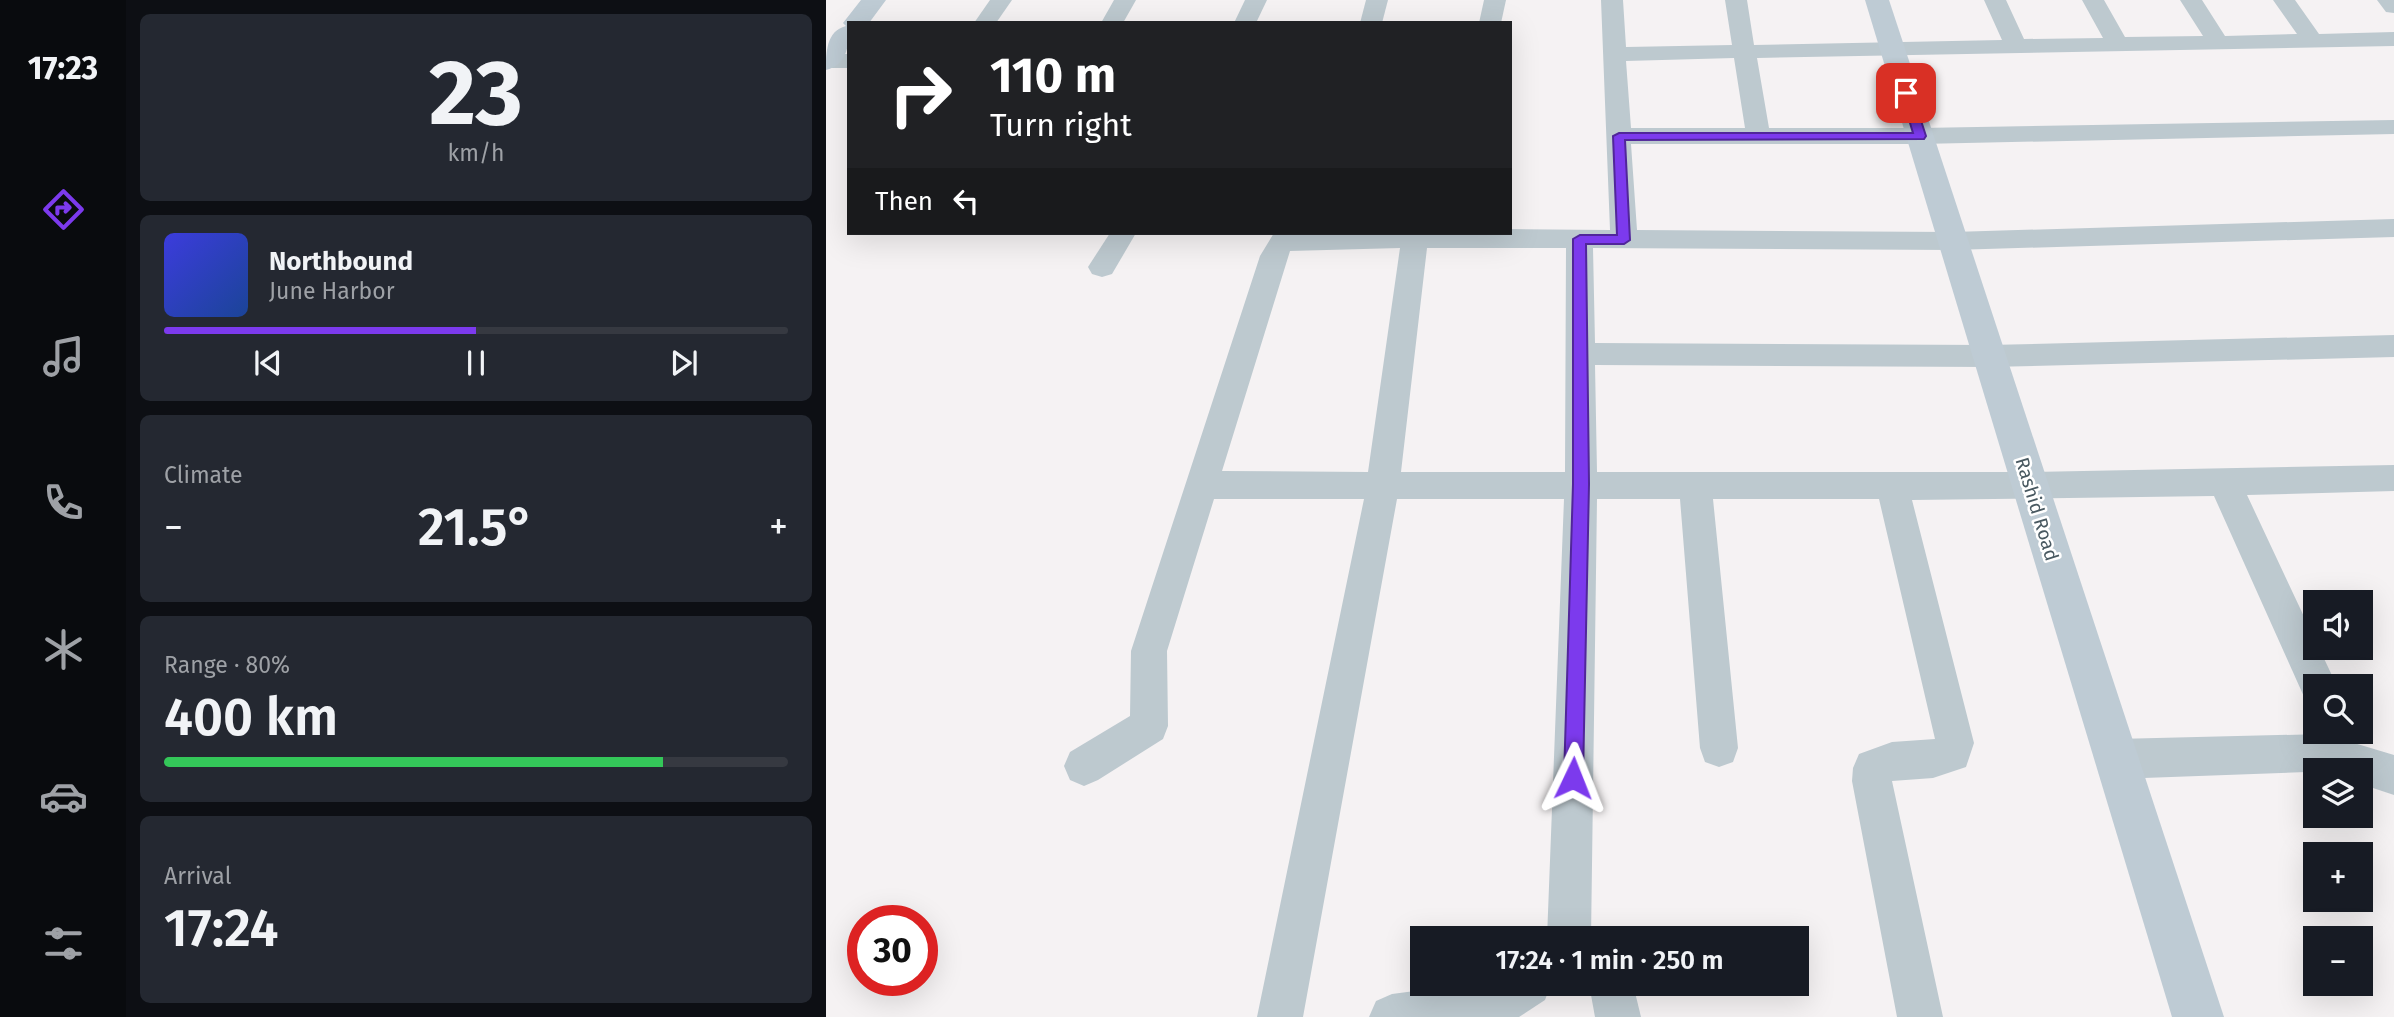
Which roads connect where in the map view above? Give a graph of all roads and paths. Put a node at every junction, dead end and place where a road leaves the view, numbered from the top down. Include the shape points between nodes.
1 (874, 0) edge
2 (1001, 0) edge
3 (1125, 0) edge
4 (1256, 0) edge
5 (1377, 0) edge
6 (1495, 0) edge
7 (1612, 0) edge
8 (1737, 0) edge
9 (1877, 0) edge
10 (1995, 0) edge
11 (2093, 0) edge
12 (2191, 0) edge
13 (2284, 0) edge
14 (2388, 0) edge
15 (2394, 7) edge
16 (858, 21) edge
17 (986, 21) edge
18 (1113, 21) edge
19 (1246, 21) edge
20 (1372, 21) edge
21 (1490, 21) edge
22 (847, 35) edge
23 (2394, 39) edge
24 (2313, 41) junction
25 (2219, 43) junction
26 (2118, 44) junction
27 (2016, 47) junction
28 (1893, 51) junction
29 (1744, 52) junction
30 (1614, 54) junction
31 (826, 61) edge
32 (847, 61) edge
33 (2394, 127) edge
34 (1619, 136) junction
35 (1758, 136) junction
36 (1920, 136) junction
37 (2394, 228) edge
38 (1122, 235) edge
39 (1455, 236) edge
40 (1284, 237) edge
41 (1415, 239) junction
42 (1580, 239) junction
43 (1624, 240) junction
44 (1953, 241) junction
45 (1102, 267) dead end
46 (2394, 346) edge
47 (1581, 354) junction
48 (1989, 356) junction
49 (2394, 478) edge
50 (2224, 481) junction
51 (1383, 484) junction
52 (1581, 484) junction
53 (1695, 484) junction
54 (1892, 484) junction
55 (1201, 485) junction
56 (2030, 486) junction
57 (2312, 674) edge
58 (2346, 747) edge
59 (1719, 748) dead end
60 (2116, 759) junction
61 (1084, 766) dead end
62 (2394, 775) edge
63 (1569, 926) edge
64 (1511, 996) edge
65 (1614, 996) edge
66 (1280, 1017) edge
67 (1392, 1017) edge
68 (1618, 1017) edge
69 (1920, 1017) edge
70 (2198, 1017) edge

1 - 16 main road
2 - 17 street
3 - 18 street
4 - 19 street
5 - 20 street
6 - 21 street
7 - 30 street
8 - 29 street
9 - 28 main road, Rashid Road
10 - 27 street
11 - 26 street
12 - 25 street
13 - 24 street
14 - 15 street
22 - 31 main road
23 - 24 street
24 - 25 street
25 - 26 street
26 - 27 street
27 - 28 street
28 - 29 street
28 - 36 main road, Rashid Road
29 - 30 street
29 - 35 street
30 - 34 street
31 - 32 street
33 - 36 street
34 - 35 street
34 - 43 street
35 - 36 street
36 - 44 main road, Rashid Road
37 - 44 street
38 - 45 street
39 - 41 street
39 - 42 street
40 - 41 street
40 - 55 street
41 - 51 street
42 - 43 street
42 - 47 street
43 - 44 street
44 - 48 main road, Rashid Road
46 - 48 street
47 - 48 street
47 - 52 street
48 - 56 main road, Rashid Road
49 - 50 street
50 - 56 street
50 - 57 street
51 - 52 street
51 - 55 street
51 - 66 street
52 - 53 street
52 - 63 street
53 - 54 street
53 - 59 street
54 - 56 street
54 - 69 street via 1955,743 1952,753 1943,758 1882,762 1873,768 1871,781
55 - 61 street via 1149,651 1149,726
56 - 60 main road, Rashid Road
58 - 60 street via 2325,753
58 - 62 street
60 - 70 main road, Rashid Road
64 - 67 street via 1503,1001
65 - 68 street

